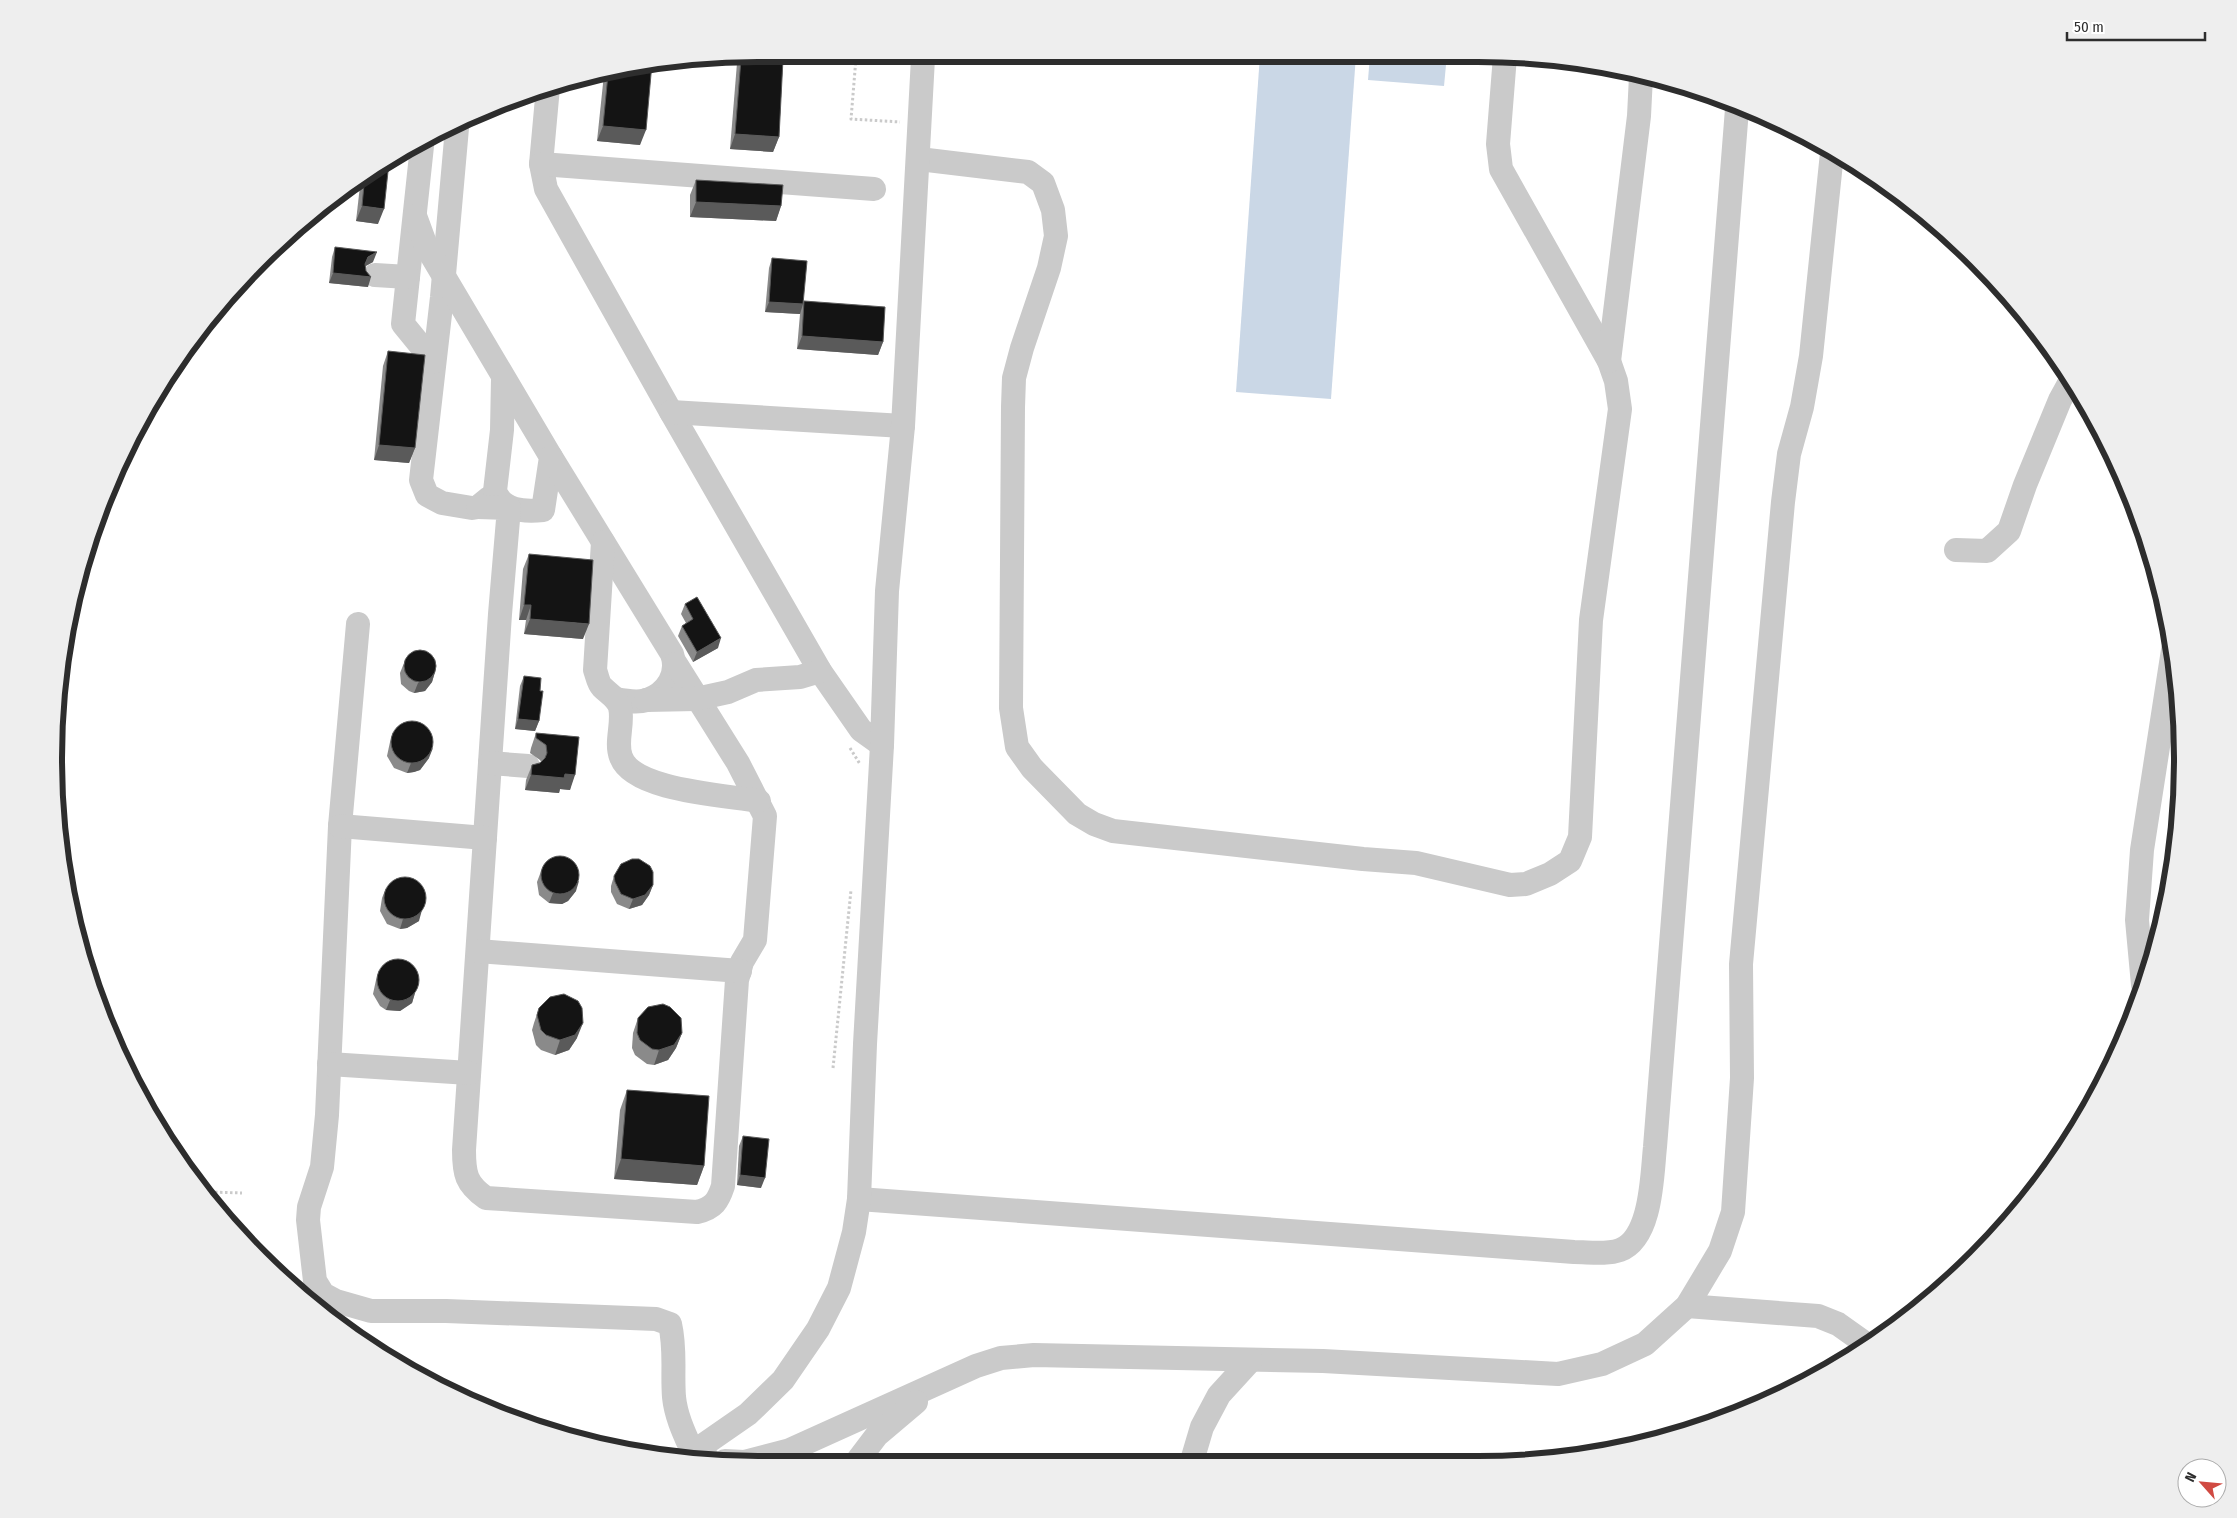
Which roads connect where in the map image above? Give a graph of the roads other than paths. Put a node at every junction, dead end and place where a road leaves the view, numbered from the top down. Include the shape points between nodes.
1 (923, 62) edge
2 (1504, 63) edge
3 (1641, 82) edge
4 (547, 95) edge
5 (1737, 113) edge
6 (457, 131) edge
7 (421, 150) edge
8 (919, 159) junction
9 (1831, 159) edge
10 (541, 164) junction
11 (874, 189) dead end
12 (409, 221) junction
13 (375, 275) dead end
14 (408, 277) junction
15 (444, 277) junction
16 (1609, 361) junction
17 (434, 362) junction
18 (503, 379) junction
19 (2067, 388) edge
20 (671, 412) junction
21 (903, 426) junction
22 (502, 430) junction
23 (535, 430) junction
24 (551, 457) junction
25 (502, 499) junction
26 (603, 542) junction
27 (1956, 550) dead end
28 (358, 624) dead end
29 (676, 664) junction
30 (2169, 669) edge
31 (820, 671) junction
32 (698, 698) junction
33 (616, 699) junction
34 (646, 700) junction
35 (882, 745) junction
36 (736, 758) junction
37 (490, 762) junction
38 (528, 766) dead end
39 (718, 794) junction
40 (759, 801) junction
41 (340, 826) junction
42 (485, 838) junction
43 (478, 951) junction
44 (740, 970) junction
45 (2142, 971) edge
46 (329, 1064) junction
47 (469, 1073) junction
48 (859, 1199) junction
49 (1687, 1306) junction
50 (1861, 1340) edge
51 (1251, 1360) junction
52 (940, 1382) junction
53 (694, 1452) edge
54 (700, 1453) edge
55 (767, 1456) edge
56 (861, 1456) edge
57 (1193, 1456) edge

1 - 8 lane
2 - 16 lane via 1498,144 1501,169
3 - 16 lane
4 - 10 lane
5 - 48 lane via 1655,1147 1650,1199 1642,1225 1632,1241 1622,1249 1602,1253 1574,1252
6 - 15 lane
7 - 12 lane
8 - 16 lane via 1028,172 1043,183 1053,210 1056,236 1049,268 1014,378 1011,708 1017,747 1032,768 1077,814 1113,830 1363,859 1416,862 1510,886 1526,884 1570,861 1580,837 1591,620 1620,409
8 - 21 lane
9 - 49 lane via 1811,356 1789,454 1783,502 1741,964 1742,1078 1733,1212 1720,1251
10 - 11 lane
10 - 20 lane via 546,190
12 - 14 lane
12 - 15 lane
13 - 14 lane
14 - 17 lane via 403,324
15 - 17 lane
15 - 18 lane
17 - 25 lane via 421,480 423,489 433,500 472,508
18 - 22 lane
18 - 23 lane
19 - 27 lane via 2009,532 1987,551
20 - 21 lane
20 - 31 lane
21 - 35 lane via 887,591
22 - 23 lane via 514,425
22 - 25 lane
23 - 24 lane
24 - 25 lane via 542,510 530,512
24 - 26 lane
25 - 37 lane
26 - 29 lane
26 - 33 lane via 595,670 601,686
28 - 41 lane
29 - 32 lane
29 - 34 lane via 669,684
30 - 45 lane via 2142,850 2137,920
31 - 32 lane via 800,677 756,680 728,692
31 - 35 lane via 861,730
32 - 34 lane
32 - 36 lane
33 - 34 lane via 628,702
33 - 39 lane via 620,708 620,755 631,772 669,787
35 - 48 lane
36 - 39 lane via 732,774
36 - 40 lane
37 - 38 lane
37 - 42 lane
39 - 40 lane
40 - 44 lane via 766,816 755,940
41 - 42 lane
41 - 46 lane
42 - 43 lane
43 - 44 lane
43 - 47 lane
44 - 47 lane via 723,1186 717,1202 709,1209 697,1212 486,1198 469,1183 464,1172
46 - 47 lane
46 - 53 lane via 322,1167 308,1220 315,1281 323,1294 371,1311 656,1319 670,1324 675,1345 674,1398 678,1419
48 - 54 lane via 839,1288 818,1329 783,1380
49 - 50 lane via 1818,1316 1838,1324
49 - 51 lane via 1645,1344 1602,1364 1558,1374
51 - 52 lane via 1034,1355 1001,1358
51 - 57 lane via 1220,1394 1202,1427
52 - 55 lane via 790,1450
52 - 56 lane via 877,1435

